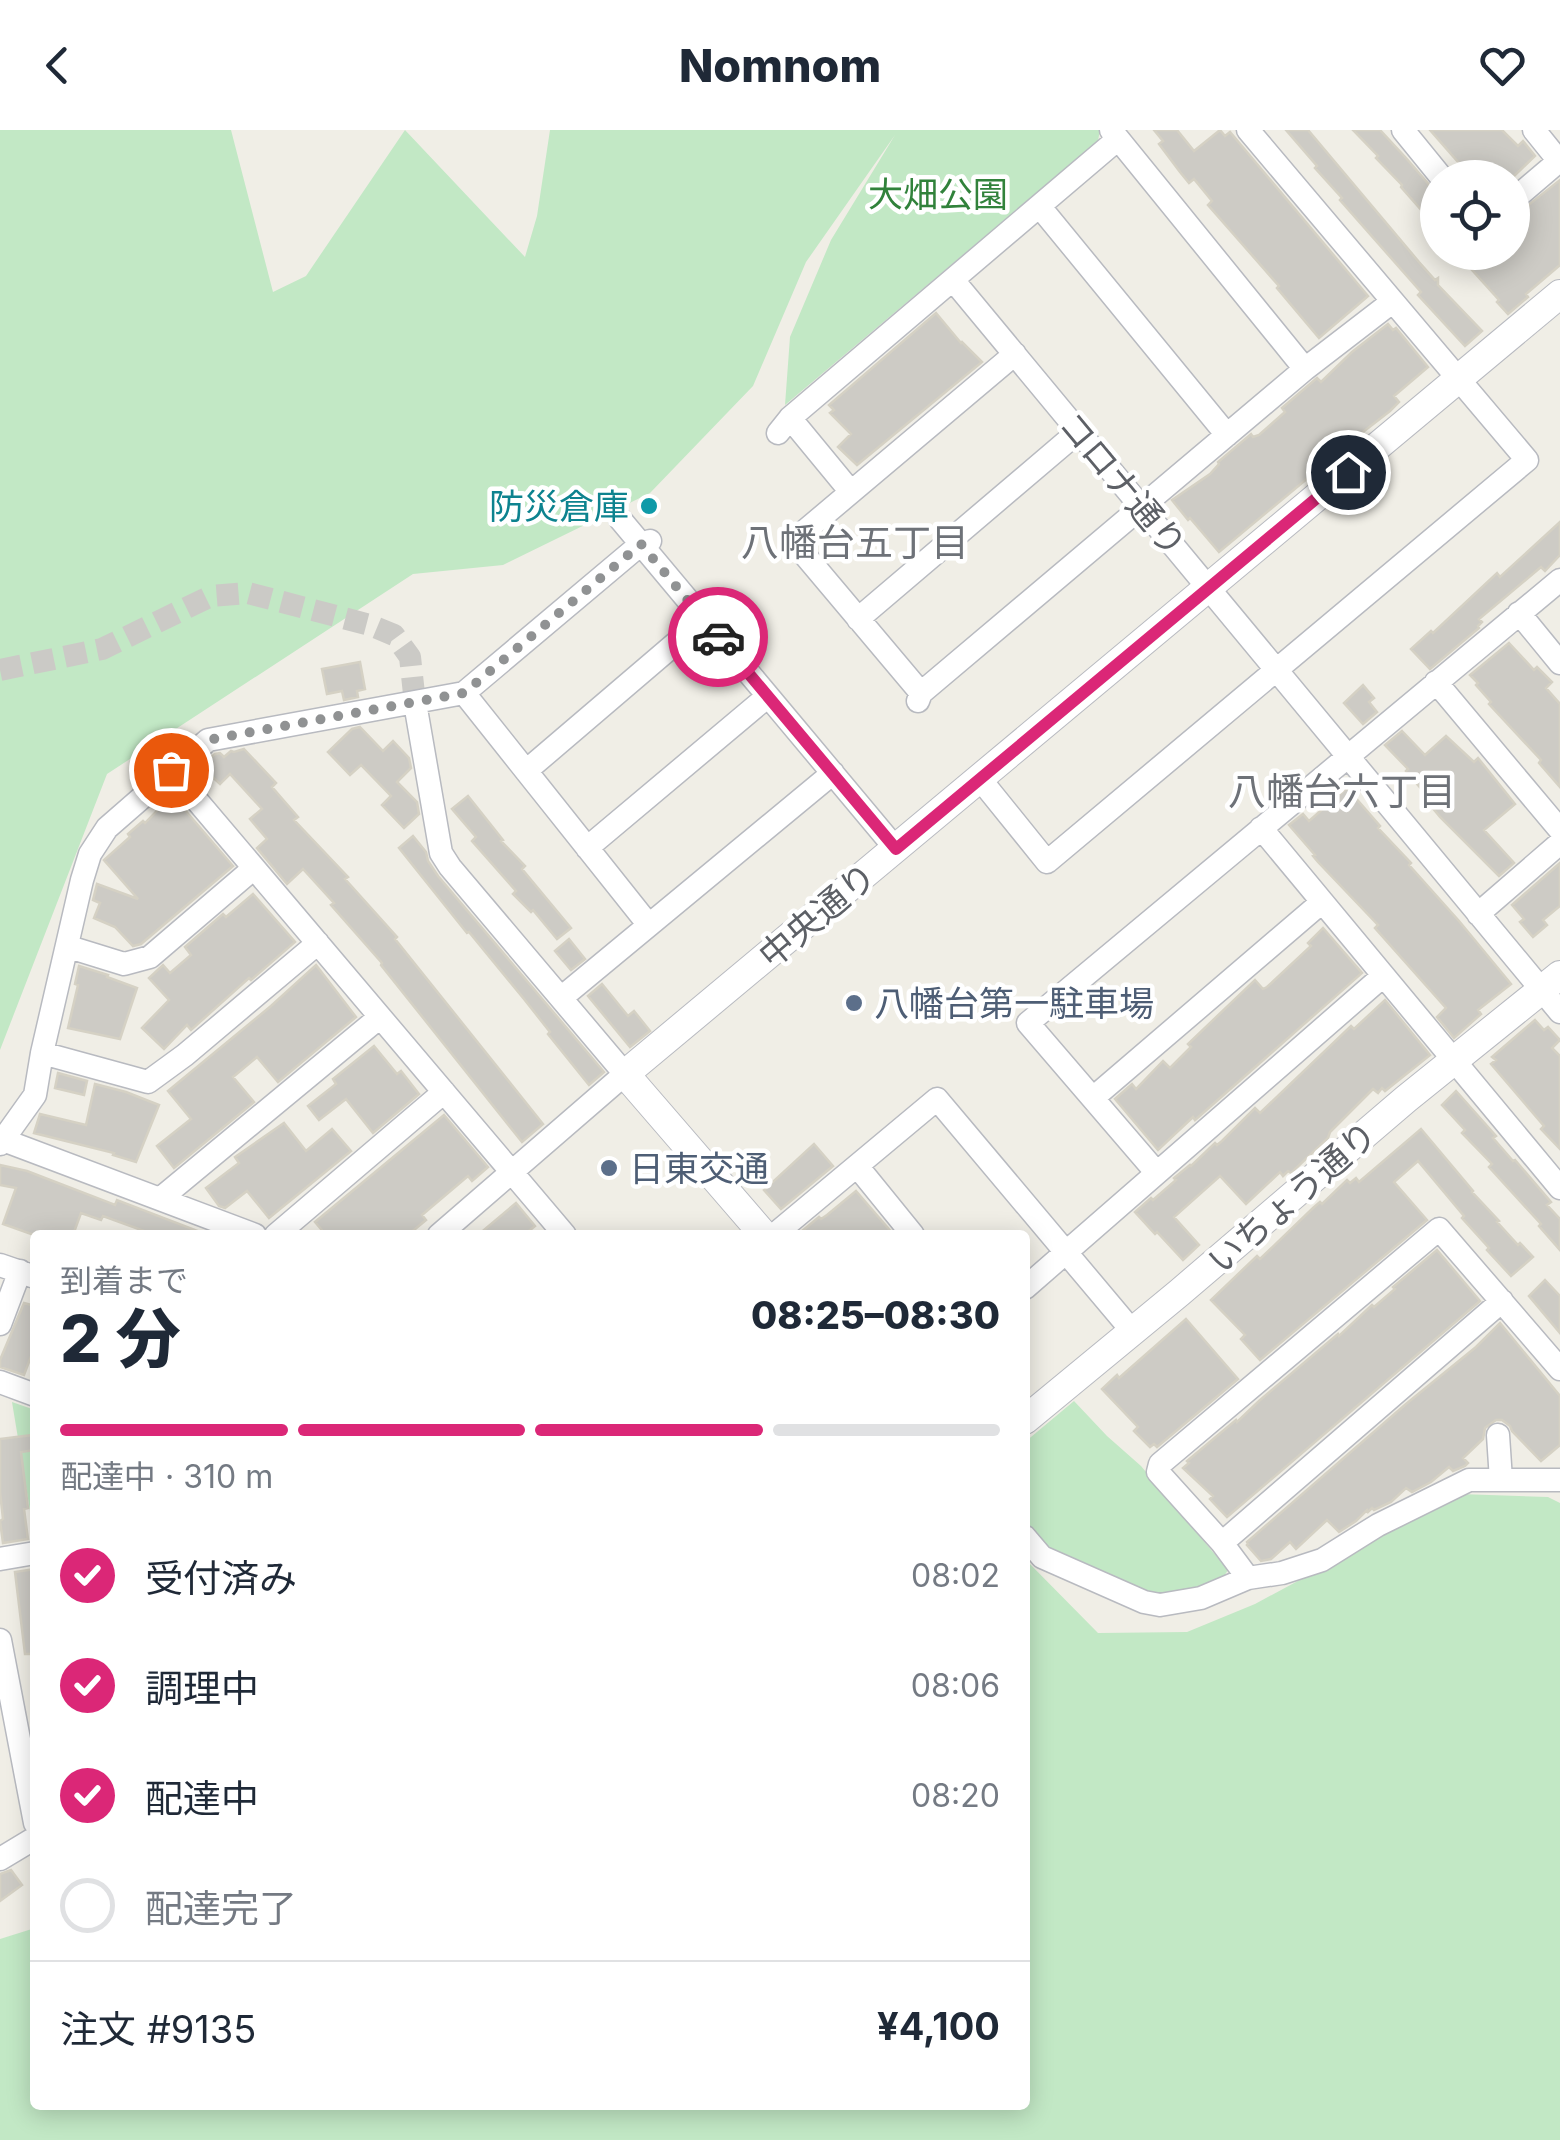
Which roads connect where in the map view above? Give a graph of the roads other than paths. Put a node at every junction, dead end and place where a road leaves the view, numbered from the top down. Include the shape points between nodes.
1 (1248, 130) edge
2 (1403, 130) edge
3 (1534, 130) edge
4 (1115, 134) edge
5 (1427, 160) edge
6 (1560, 161) edge
7 (1530, 187) edge
8 (1040, 206) junction
9 (954, 280) junction
10 (1392, 302) junction
11 (1556, 304) edge
12 (1015, 354) junction
13 (1305, 369) junction
14 (1459, 380) junction
15 (1079, 432) junction
16 (1226, 435) junction
17 (851, 492) junction
18 (1142, 507) junction
19 (620, 519) dead end
20 (646, 542) junction
21 (1560, 580) edge
22 (1208, 588) junction
23 (1519, 614) junction
24 (704, 619) junction
25 (858, 619) junction
26 (1560, 664) edge
27 (1276, 670) junction
28 (1436, 682) junction
29 (464, 693) junction
30 (768, 696) junction
31 (416, 704) junction
32 (1347, 755) junction
33 (171, 770) junction
34 (526, 771) junction
35 (832, 772) junction
36 (980, 779) junction
37 (1261, 828) junction
38 (1560, 830) edge
39 (1560, 843) edge
40 (587, 848) junction
41 (896, 849) junction
42 (254, 868) junction
43 (1322, 902) junction
44 (1478, 914) junction
45 (648, 924) junction
46 (318, 944) junction
47 (69, 947) junction
48 (1383, 976) junction
49 (1554, 992) edge
50 (560, 998) junction
51 (380, 1017) junction
52 (42, 1053) junction
53 (1454, 1062) junction
54 (625, 1074) junction
55 (444, 1092) junction
56 (1093, 1098) junction
57 (2, 1142) edge
58 (856, 1166) junction
59 (511, 1171) junction
60 (1156, 1172) junction
61 (1560, 1188) edge
62 (160, 1199) junction
63 (243, 1230) edge
64 (282, 1230) edge
65 (444, 1230) edge
66 (561, 1230) edge
67 (760, 1230) edge
68 (780, 1230) edge
69 (910, 1230) edge
70 (1064, 1253) junction
71 (18, 1271) edge
72 (1030, 1284) edge
73 (1502, 1301) junction
74 (0, 1324) edge
75 (1132, 1332) junction
76 (1560, 1369) edge
77 (0, 1382) edge
78 (30, 1392) edge
79 (1030, 1416) edge
80 (1498, 1435) dead end
81 (1501, 1480) junction
82 (1560, 1480) edge
83 (1030, 1543) edge
84 (1222, 1543) junction
85 (30, 1554) edge
86 (0, 1559) edge
87 (1248, 1578) junction
88 (0, 1640) edge
89 (30, 1797) edge
90 (30, 1841) edge
91 (0, 1859) edge

1 - 10 street
2 - 5 street
3 - 6 street
4 - 8 street
4 - 13 street
6 - 7 street
8 - 9 street
8 - 16 street
9 - 12 street, コロナ通り
9 - 17 street via 784,426
10 - 13 street
10 - 14 street
11 - 14 street, 中央通り
12 - 15 street, コロナ通り
12 - 17 street
13 - 16 street
14 - 22 street, 中央通り
14 - 27 street via 1526,460
15 - 18 street, コロナ通り
15 - 25 street
16 - 18 street
17 - 25 street via 793,542
18 - 22 street, コロナ通り
18 - 25 street via 920,697
19 - 20 street
20 - 24 street
20 - 29 street
21 - 23 street
22 - 27 street, コロナ通り
22 - 36 street, 中央通り
23 - 26 street
23 - 28 street
24 - 30 street
24 - 34 street
27 - 32 street, コロナ通り
27 - 36 street via 1048,862
28 - 32 street
28 - 38 street
29 - 31 street
29 - 34 street
30 - 35 street
30 - 40 street
31 - 33 street via 208,740
31 - 50 street via 441,853
32 - 37 street
32 - 44 street, コロナ通り
33 - 42 street
33 - 47 street via 106,828 90,854
34 - 40 street
35 - 41 street
35 - 45 street
36 - 41 street, 中央通り
37 - 43 street
37 - 56 street via 1028,1023
39 - 44 street
40 - 45 street
41 - 54 street, 中央通り
42 - 46 street
42 - 47 street via 150,957 124,964
43 - 48 street
43 - 56 street
44 - 49 street, コロナ通り
45 - 50 street
46 - 51 street
46 - 52 street via 148,1082
47 - 52 street
48 - 53 street
48 - 60 street
49 - 53 street, いちょう通り
50 - 54 street
51 - 55 street
51 - 62 street
52 - 57 street via 35,1096
53 - 61 street
53 - 75 street, いちょう通り
54 - 59 street
54 - 67 street
55 - 59 street
55 - 64 street
56 - 60 street
57 - 62 street
58 - 68 street
58 - 69 street
58 - 70 street via 936,1100
59 - 65 street
59 - 66 street
60 - 70 street
62 - 63 street
70 - 72 street
70 - 75 street
71 - 74 street
73 - 76 street
73 - 84 street
73 - 84 street via 1439,1228 1160,1464 1158,1472
75 - 79 street, いちょう通り
77 - 78 street
80 - 81 street
81 - 82 street
81 - 87 street via 1469,1480 1322,1560
83 - 87 street via 1042,1557 1160,1606
84 - 87 street
85 - 86 street
88 - 89 street
90 - 91 street

